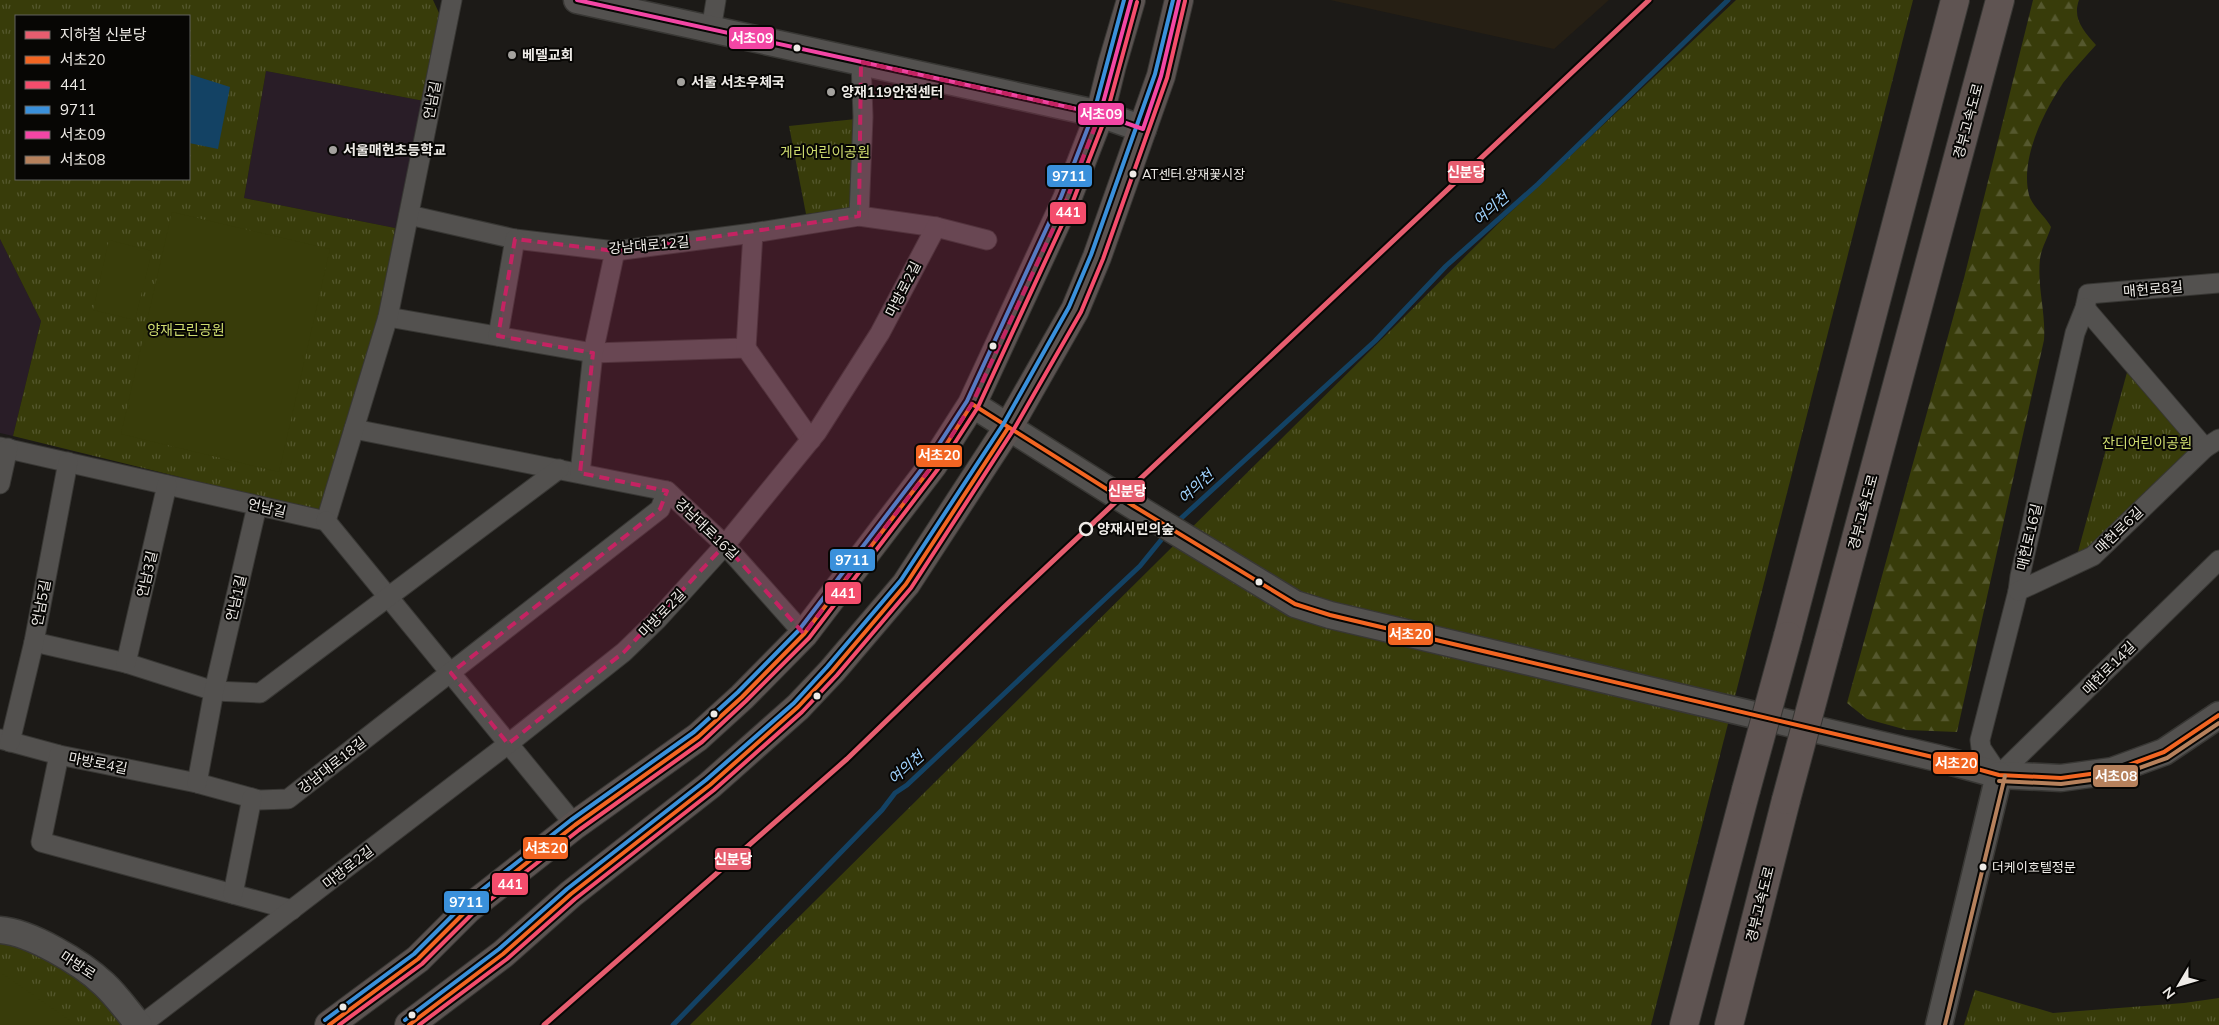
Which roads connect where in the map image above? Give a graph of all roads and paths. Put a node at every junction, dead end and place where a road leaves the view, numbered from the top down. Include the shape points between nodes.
1 (452, 0) edge
2 (577, 0) edge
3 (716, 0) edge
4 (1132, 0) edge
5 (1179, 0) edge
6 (1955, 0) edge
7 (2000, 0) edge
8 (711, 30) junction
9 (861, 62) junction
10 (1100, 114) junction
11 (1143, 129) junction
12 (409, 215) junction
13 (860, 216) junction
14 (936, 227) junction
15 (753, 233) junction
16 (515, 238) junction
17 (987, 240) dead end
18 (614, 251) junction
19 (2219, 283) edge
20 (2086, 301) junction
21 (388, 317) junction
22 (498, 336) junction
23 (746, 348) junction
24 (593, 353) junction
25 (972, 404) junction
26 (1009, 426) junction
27 (354, 429) junction
28 (811, 440) junction
29 (2212, 443) edge
30 (4, 447) edge
31 (68, 462) junction
32 (559, 469) junction
33 (580, 473) junction
34 (0, 484) edge
35 (167, 485) junction
36 (667, 491) junction
37 (257, 506) junction
38 (326, 521) junction
39 (725, 545) junction
40 (2219, 560) edge
41 (2018, 591) junction
42 (388, 597) junction
43 (804, 634) junction
44 (34, 642) junction
45 (126, 663) junction
46 (451, 674) junction
47 (214, 691) junction
48 (2219, 715) edge
49 (5, 741) edge
50 (508, 744) junction
51 (59, 755) junction
52 (1999, 775) junction
53 (197, 783) junction
54 (252, 798) junction
55 (575, 825) junction
56 (233, 894) junction
57 (292, 910) junction
58 (0, 930) edge
59 (140, 1025) edge
60 (329, 1025) edge
61 (409, 1025) edge
62 (1684, 1025) edge
63 (1729, 1025) edge
64 (1938, 1025) edge

1 - 12 street, 언남길
2 - 8 main road
3 - 8 street
4 - 10 main road
5 - 11 main road via 1162,76
6 - 62 highway, bridge
7 - 63 highway, 경부고속도로, bridge
8 - 9 main road
9 - 10 main road
9 - 13 street
10 - 11 main road
10 - 25 main road via 1067,199
11 - 26 main road via 1075,310
12 - 16 street, 강남대로12길
12 - 21 street, 언남길
13 - 14 street, 강남대로12길
13 - 15 street, 강남대로12길
14 - 17 street, 강남대로12길
14 - 28 street, 마방로2길 via 880,333
15 - 18 street, 강남대로12길
15 - 23 street
16 - 18 street, 강남대로12길
16 - 22 street
18 - 24 street
19 - 20 street, 매헌로8길
20 - 29 street, 매헌로6길
20 - 41 street, 매헌로16길 via 2075,333
21 - 22 street
21 - 27 street, 언남길
22 - 24 street
23 - 24 street
23 - 28 street
24 - 33 street
25 - 26 main road
25 - 43 main road via 933,465
26 - 52 main road via 1132,506 1295,604
26 - 61 main road via 906,584 798,707 710,785 571,894 503,954
27 - 32 street, 강남대로16길
27 - 38 street, 언남길
28 - 39 street, 마방로2길
29 - 41 street, 매헌로6길 via 2094,556
30 - 31 street, 언남길
30 - 34 street
31 - 35 street, 언남길
31 - 44 street, 언남5길
32 - 33 street, 강남대로16길
32 - 42 street
33 - 36 street, 강남대로16길
35 - 37 street, 언남길
35 - 45 street, 언남3길
36 - 39 street, 강남대로16길
36 - 46 street, 강남대로18길 via 660,509
37 - 38 street, 언남길
37 - 47 street, 언남1길
38 - 42 street
39 - 43 street, 강남대로16길
39 - 50 street, 마방로2길 via 624,652
40 - 52 street, 매헌로14길
41 - 52 street, 매헌로16길 via 1980,740 1981,748
42 - 46 street
42 - 47 street via 260,692
43 - 55 main road via 698,737
44 - 45 street
44 - 49 street, 언남5길
45 - 47 street
46 - 50 street
46 - 54 street, 강남대로18길 via 288,799
47 - 53 street, 언남1길
48 - 52 main road via 2164,752 2112,771 2061,778
49 - 51 street, 마방로4길
50 - 55 street
50 - 57 street, 마방로2길
51 - 53 street, 마방로4길
51 - 56 street via 41,842
52 - 64 main road
53 - 54 street, 강남대로18길
54 - 56 street
55 - 60 main road via 468,909 418,959
56 - 57 street
57 - 59 street, 마방로2길
58 - 59 main road, 마방로 via 10,930 35,940 79,963 106,985

